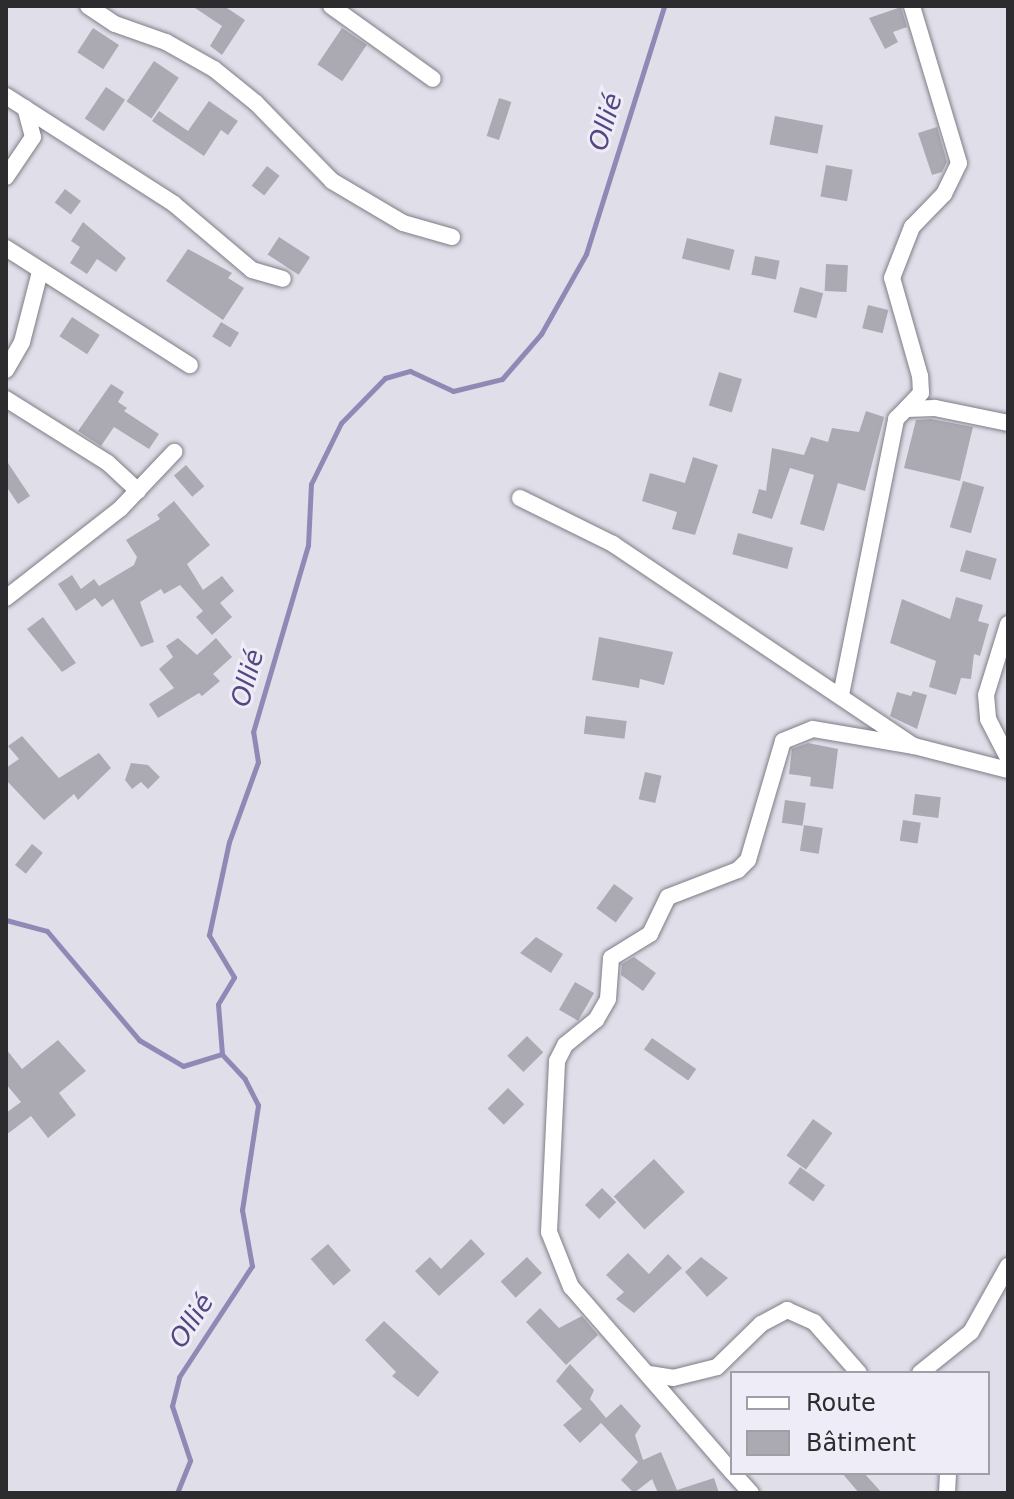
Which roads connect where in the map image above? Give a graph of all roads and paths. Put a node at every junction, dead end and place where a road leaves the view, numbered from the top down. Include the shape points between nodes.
1 (88, 6) edge
2 (331, 6) edge
3 (912, 6) edge
4 (433, 79) dead end
5 (6, 96) edge
6 (25, 108) junction
7 (6, 177) edge
8 (452, 237) dead end
9 (6, 248) edge
10 (40, 272) junction
11 (283, 279) dead end
12 (190, 365) dead end
13 (6, 370) edge
14 (6, 399) edge
15 (906, 409) junction
16 (1008, 423) edge
17 (174, 452) dead end
18 (138, 491) junction
19 (520, 498) dead end
20 (6, 598) edge
21 (1008, 624) edge
22 (841, 695) junction
23 (914, 746) junction
24 (1008, 758) edge
25 (1008, 770) edge
26 (1008, 1266) edge
27 (939, 1357) junction
28 (857, 1371) edge
29 (922, 1371) edge
30 (929, 1371) edge
31 (649, 1374) junction
32 (730, 1471) edge
33 (734, 1475) edge
34 (751, 1493) edge

1 - 8 street via 115,24 166,42 214,69 256,103 332,181 403,223
2 - 4 street
3 - 15 street via 959,163 944,194 912,227 892,278 920,376 921,393
5 - 6 street
6 - 7 street via 33,137
6 - 11 street via 174,204 252,270
9 - 10 street
10 - 12 street
10 - 13 street via 22,342
14 - 18 street via 108,463
15 - 16 street via 935,408
15 - 22 street via 896,419 878,495 863,601
17 - 18 street
18 - 20 street
19 - 22 street via 613,544
21 - 24 street via 986,695 988,719
22 - 23 street
23 - 25 street
23 - 31 street via 813,729 783,741 748,860 738,870 668,897 650,934 611,958 608,999 596,1020 565,1045 557,1061 549,1232 571,1287
26 - 27 street via 971,1332
27 - 29 street
27 - 30 street
28 - 31 street via 814,1322 787,1310 761,1324 717,1367 673,1378
31 - 32 street
33 - 34 street

